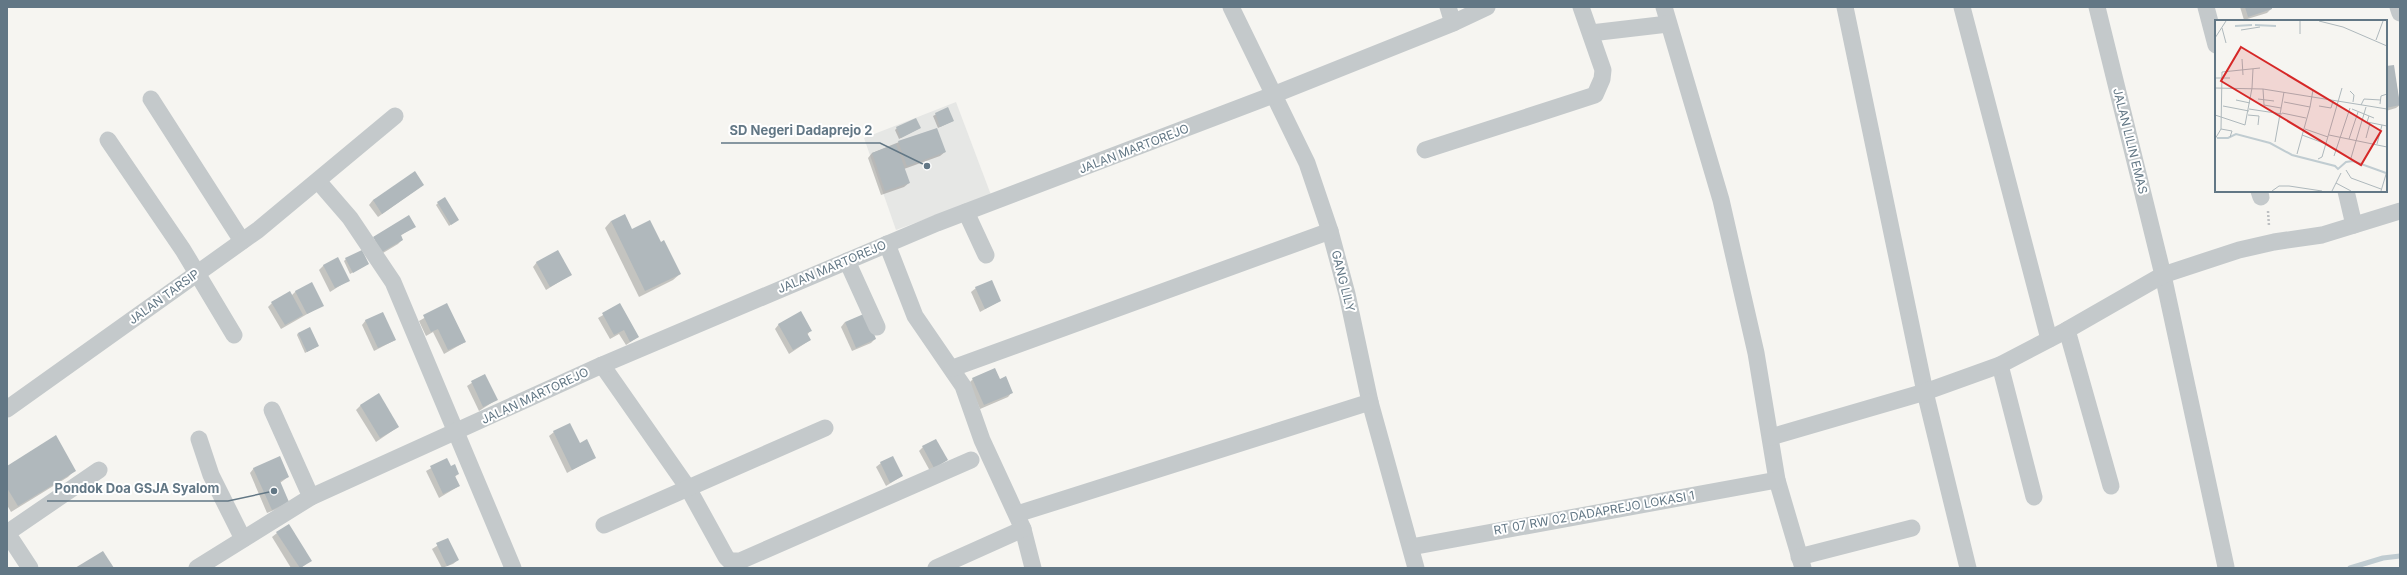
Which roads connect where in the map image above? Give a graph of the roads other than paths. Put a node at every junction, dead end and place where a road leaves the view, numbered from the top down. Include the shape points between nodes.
1 (1231, 7) edge
2 (1487, 7) edge
3 (1581, 7) edge
4 (1664, 7) edge
5 (1845, 7) edge
6 (1962, 7) edge
7 (2097, 7) edge
8 (2206, 7) edge
9 (2398, 7) edge
10 (2400, 13) edge
11 (1450, 15) edge
12 (1668, 24) junction
13 (1591, 33) junction
14 (2215, 41) edge
15 (1274, 95) junction
16 (151, 99) dead end
17 (395, 116) dead end
18 (108, 140) dead end
19 (1426, 150) dead end
20 (318, 181) junction
21 (2346, 192) edge
22 (2400, 211) edge
23 (966, 212) junction
24 (2354, 225) junction
25 (1330, 231) junction
26 (242, 241) junction
27 (887, 244) junction
28 (986, 255) dead end
29 (847, 261) junction
30 (196, 273) junction
31 (2163, 275) junction
32 (877, 328) dead end
33 (2067, 330) junction
34 (234, 335) dead end
35 (2049, 339) junction
36 (602, 364) junction
37 (2000, 365) junction
38 (953, 368) junction
39 (1925, 392) junction
40 (1370, 402) junction
41 (7, 409) edge
42 (272, 410) dead end
43 (825, 428) dead end
44 (458, 432) junction
45 (1771, 437) junction
46 (199, 439) dead end
47 (971, 460) dead end
48 (99, 470) dead end
49 (1777, 480) junction
50 (2111, 486) dead end
51 (688, 488) junction
52 (311, 497) junction
53 (2034, 497) dead end
54 (1020, 521) junction
55 (604, 525) dead end
56 (1912, 528) dead end
57 (7, 533) edge
58 (243, 538) junction
59 (1411, 547) junction
60 (1801, 563) edge
61 (2226, 567) edge
62 (30, 568) edge
63 (197, 568) edge
64 (513, 568) edge
65 (936, 568) edge
66 (1033, 568) edge
67 (1416, 568) edge
68 (1968, 568) edge

1 - 15 street, GANG LILY
2 - 11 street, JALAN MARTOREJO
3 - 13 street
4 - 12 street
5 - 39 street
6 - 35 street
7 - 31 street, JALAN LILIN EMAS
8 - 14 street
9 - 10 street
11 - 15 street, JALAN MARTOREJO
12 - 13 street
12 - 45 street via 1721,200 1756,354
13 - 19 street via 1602,70 1602,79 1595,95
15 - 23 street, JALAN MARTOREJO
15 - 25 street, GANG LILY via 1307,163
16 - 26 street
17 - 20 street, JALAN TARSIP
18 - 30 street via 164,220
20 - 26 street, JALAN TARSIP
20 - 44 street via 350,218 393,282
21 - 24 street
22 - 24 street
23 - 27 street, JALAN MARTOREJO
23 - 28 street
24 - 31 street via 2322,235 2239,250
25 - 38 street
25 - 40 street, GANG LILY via 1347,294
26 - 30 street, JALAN TARSIP
27 - 29 street, JALAN MARTOREJO
27 - 38 street via 915,316
29 - 32 street
29 - 36 street, JALAN MARTOREJO
30 - 34 street
30 - 41 street, JALAN TARSIP
31 - 33 street
31 - 61 street, JALAN LILIN EMAS
33 - 35 street
33 - 50 street
35 - 37 street
36 - 44 street, JALAN MARTOREJO
36 - 51 street
37 - 39 street
37 - 53 street
38 - 54 street via 963,386 989,457
39 - 45 street
39 - 68 street
40 - 54 street
40 - 59 street, GANG LILY
42 - 52 street
43 - 51 street
44 - 52 street, JALAN MARTOREJO
44 - 64 street
45 - 49 street
46 - 58 street via 211,475
47 - 51 street via 737,562 726,557
48 - 57 street
49 - 59 street, RT 07 RW 02 DADAPREJO LOKASI 1
49 - 60 street
51 - 55 street
52 - 58 street, JALAN MARTOREJO
54 - 65 street
54 - 66 street
56 - 60 street
57 - 62 street
58 - 63 street, JALAN MARTOREJO
59 - 67 street, GANG LILY

